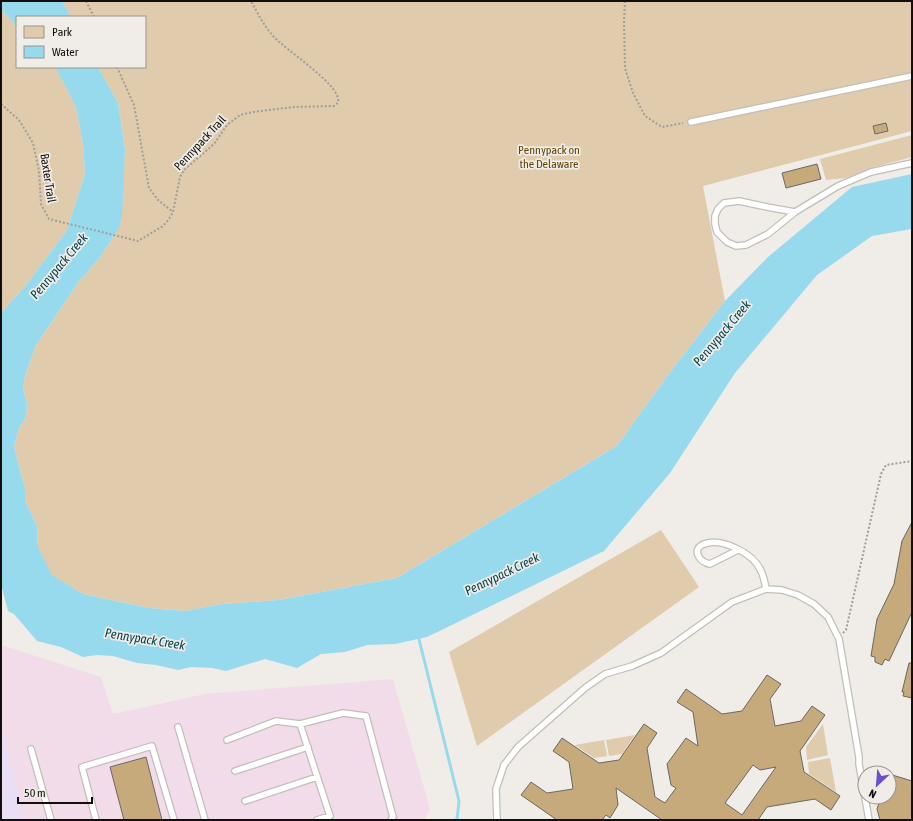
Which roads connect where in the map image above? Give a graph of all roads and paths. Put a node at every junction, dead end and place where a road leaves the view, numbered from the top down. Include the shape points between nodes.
1 (86, 1) edge
2 (251, 1) edge
3 (625, 1) edge
4 (94, 16) edge
5 (117, 68) edge
6 (912, 76) edge
7 (1, 104) edge
8 (691, 122) joint
9 (912, 163) edge
10 (173, 212) junction
11 (796, 212) junction
12 (49, 219) joint
13 (912, 461) edge
14 (738, 550) junction
15 (766, 589) junction
16 (839, 639) junction
17 (300, 724) junction
18 (178, 727) dead end
19 (227, 740) dead end
20 (308, 748) junction
21 (30, 749) dead end
22 (235, 771) dead end
23 (317, 777) junction
24 (246, 801) dead end
25 (330, 818) edge
26 (51, 820) edge
27 (96, 820) edge
28 (174, 820) edge
29 (205, 820) edge
30 (317, 820) edge
31 (391, 820) edge
32 (497, 820) edge
33 (869, 820) edge

1 - 4 path
2 - 10 path, Pennypack Trail via 266,28 282,45 318,74 337,94 339,100 334,106 240,115 227,124 214,144 184,170 180,177
3 - 8 path via 625,68 633,93 645,116 662,127
5 - 10 path via 134,105 149,188 158,200
6 - 8 lane
7 - 12 path, Baxter Trail via 18,120 33,143 39,171 41,204
9 - 11 lane via 871,172 838,186
10 - 12 path, Pennypack Trail via 163,226 138,241
11 - 11 lane via 768,234 746,245 736,246 727,242 717,232 715,224 715,216 724,203 739,201
13 - 16 path via 886,465 881,474 846,630
14 - 14 lane via 719,542 706,543 697,549 697,553 702,561 710,564
14 - 15 lane via 755,561 761,570
15 - 16 lane via 793,593 814,604 828,617
15 - 32 lane via 732,602 661,653 606,674 585,688 518,747 504,765 496,789
16 - 33 lane
17 - 19 lane via 276,721
17 - 20 lane
17 - 31 lane via 343,713 366,716
18 - 29 lane
20 - 22 lane
20 - 23 lane
21 - 26 lane
23 - 24 lane
23 - 25 lane
25 - 30 lane
27 - 28 lane via 82,767 152,746

